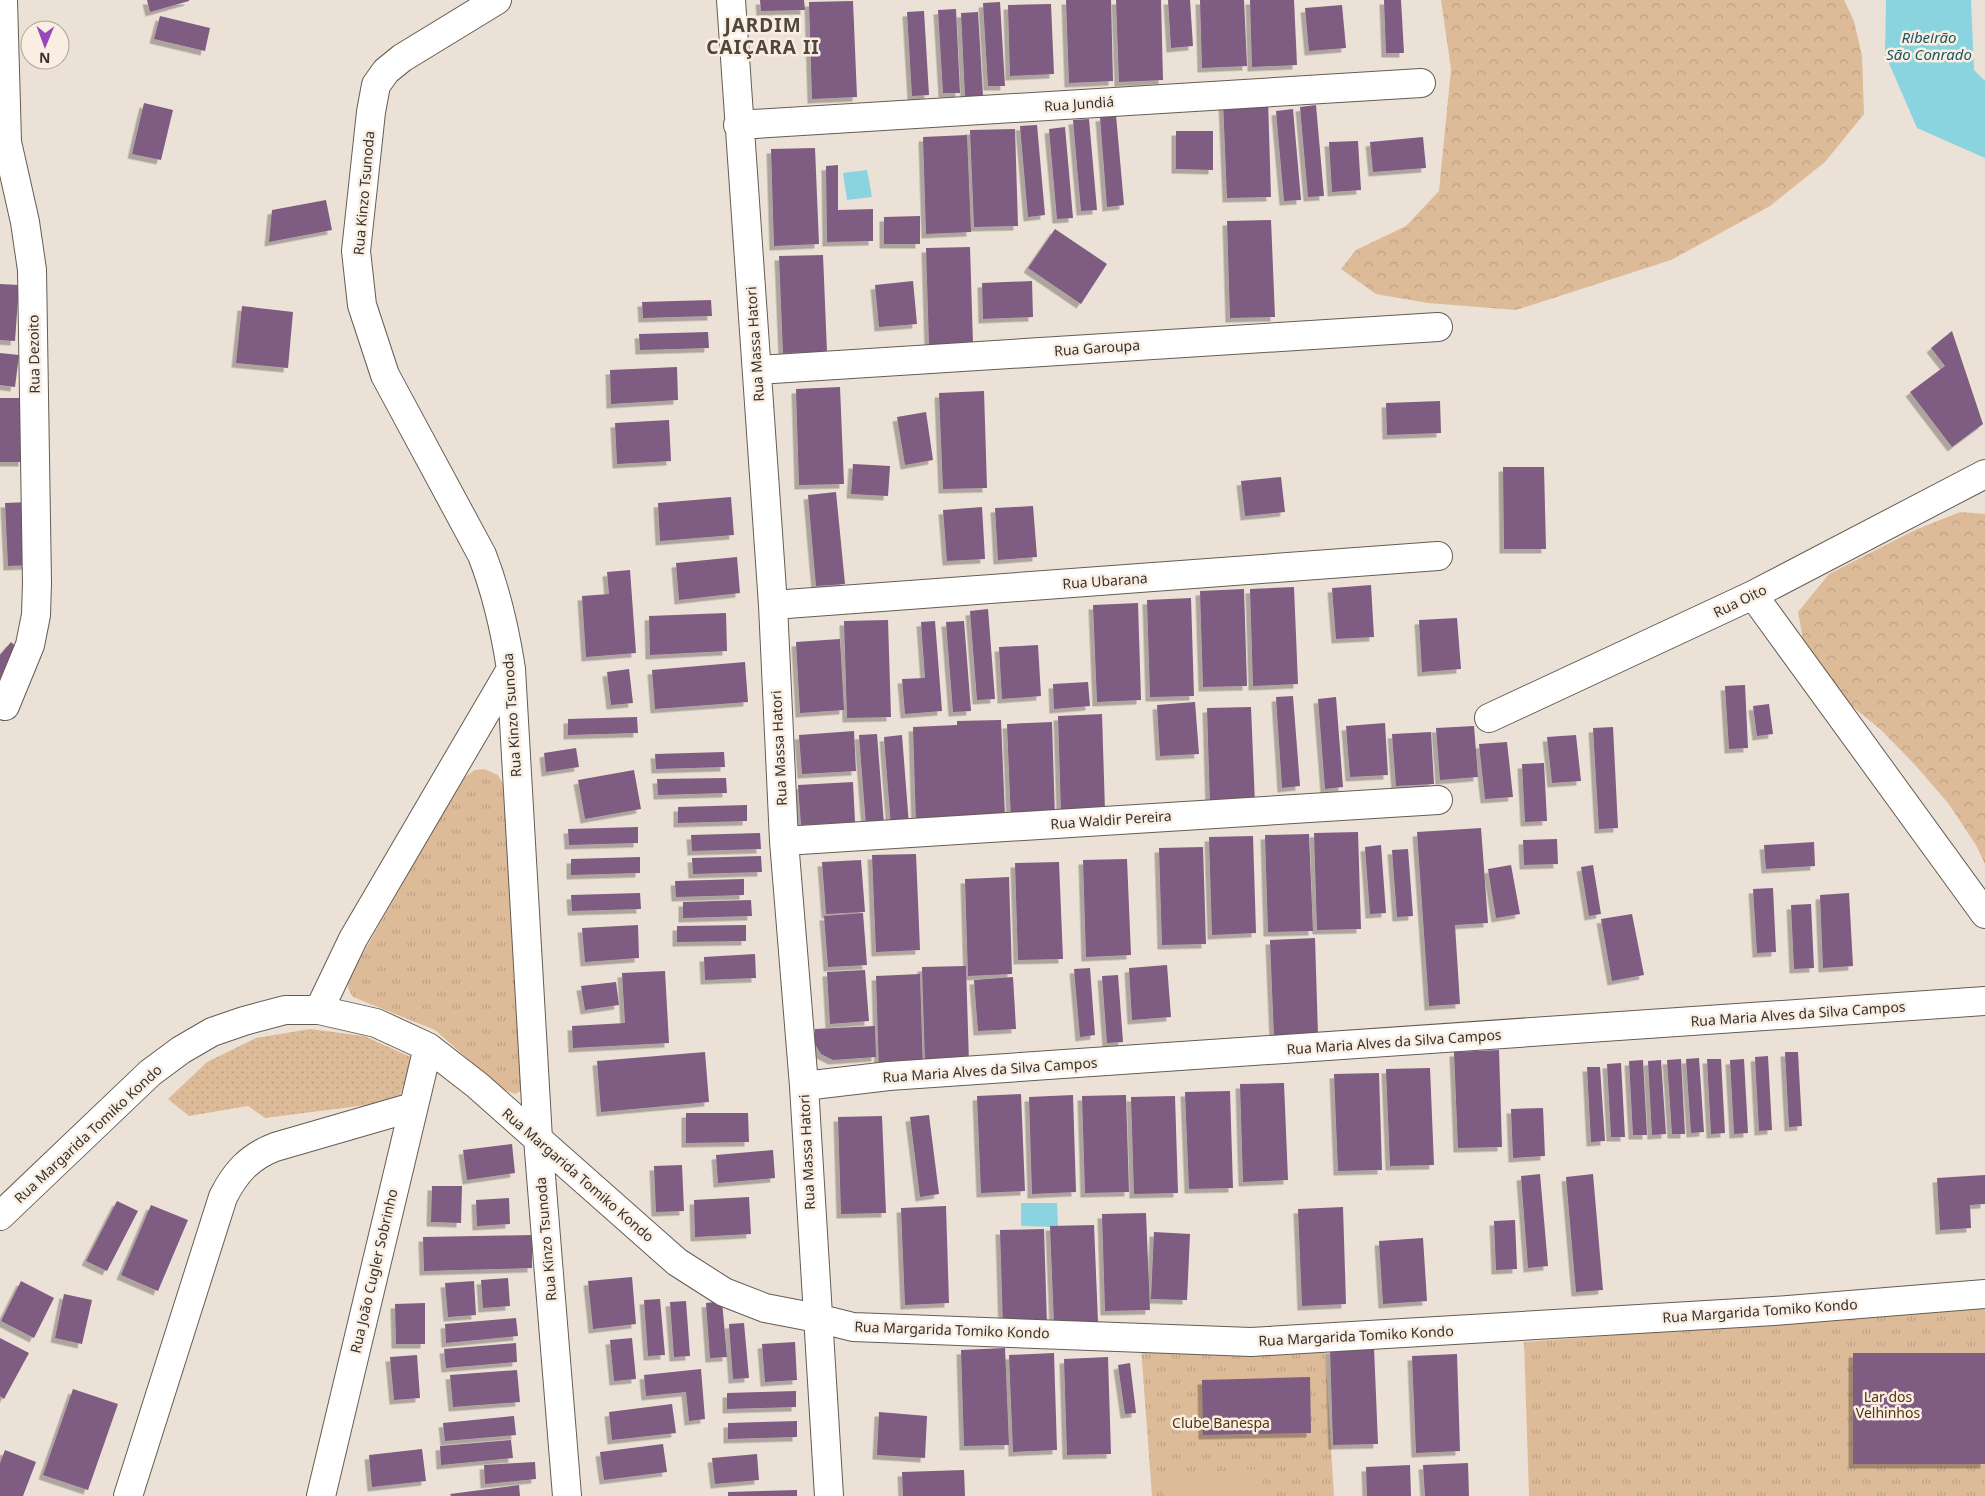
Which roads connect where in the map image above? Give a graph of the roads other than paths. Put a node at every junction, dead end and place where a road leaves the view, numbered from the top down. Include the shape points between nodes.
1 (3, 0) edge
2 (497, 0) edge
3 (731, 0) edge
4 (1420, 83) dead end
5 (738, 125) junction
6 (1438, 327) dead end
7 (757, 370) junction
8 (1985, 474) edge
9 (1438, 556) dead end
10 (1753, 595) junction
11 (773, 605) junction
12 (511, 668) junction
13 (5, 706) dead end
14 (1489, 718) dead end
15 (1438, 800) dead end
16 (784, 841) junction
17 (1985, 914) edge
18 (1985, 1001) edge
19 (319, 1010) junction
20 (428, 1047) junction
21 (804, 1086) junction
22 (413, 1107) junction
23 (538, 1139) junction
24 (0, 1216) edge
25 (1985, 1294) edge
26 (817, 1318) junction
27 (128, 1496) edge
28 (321, 1496) edge
29 (567, 1496) edge
30 (829, 1496) edge

1 - 13 street, Rua Dezoito via 7,142 32,270 37,583 36,615 30,645
2 - 12 street, Rua Kinzo Tsunoda via 402,58 386,71 376,85 356,251 362,305 385,375 482,555 494,591
3 - 5 street, Rua Massa Hatori
4 - 5 street, Rua Jundiá
5 - 7 street, Rua Massa Hatori
6 - 7 street, Rua Garoupa
7 - 11 street, Rua Massa Hatori
8 - 10 street, Rua Oito
9 - 11 street, Rua Ubarana
10 - 14 street, Rua Oito
10 - 17 street
11 - 16 street, Rua Massa Hatori
12 - 19 street via 353,939
12 - 23 street, Rua Kinzo Tsunoda
15 - 16 street, Rua Waldir Pereira
16 - 21 street, Rua Massa Hatori
18 - 21 street, Rua Maria Alves da Silva Campos via 899,1076
19 - 20 street, Rua Margarida Tomiko Kondo via 376,1023
19 - 24 street, Rua Margarida Tomiko Kondo via 285,1010 244,1021 212,1032 180,1050 150,1073
20 - 22 street, Rua João Cugler Sobrinho
20 - 23 street, Rua Margarida Tomiko Kondo
21 - 26 street, Rua Massa Hatori
22 - 27 street via 275,1147 260,1153 238,1171 223,1197
22 - 28 street, Rua João Cugler Sobrinho
23 - 26 street, Rua Margarida Tomiko Kondo via 677,1262 724,1292 765,1308
23 - 29 street, Rua Kinzo Tsunoda
25 - 26 street, Rua Margarida Tomiko Kondo via 1774,1311 1251,1342 853,1327
26 - 30 street, Rua Massa Hatori

